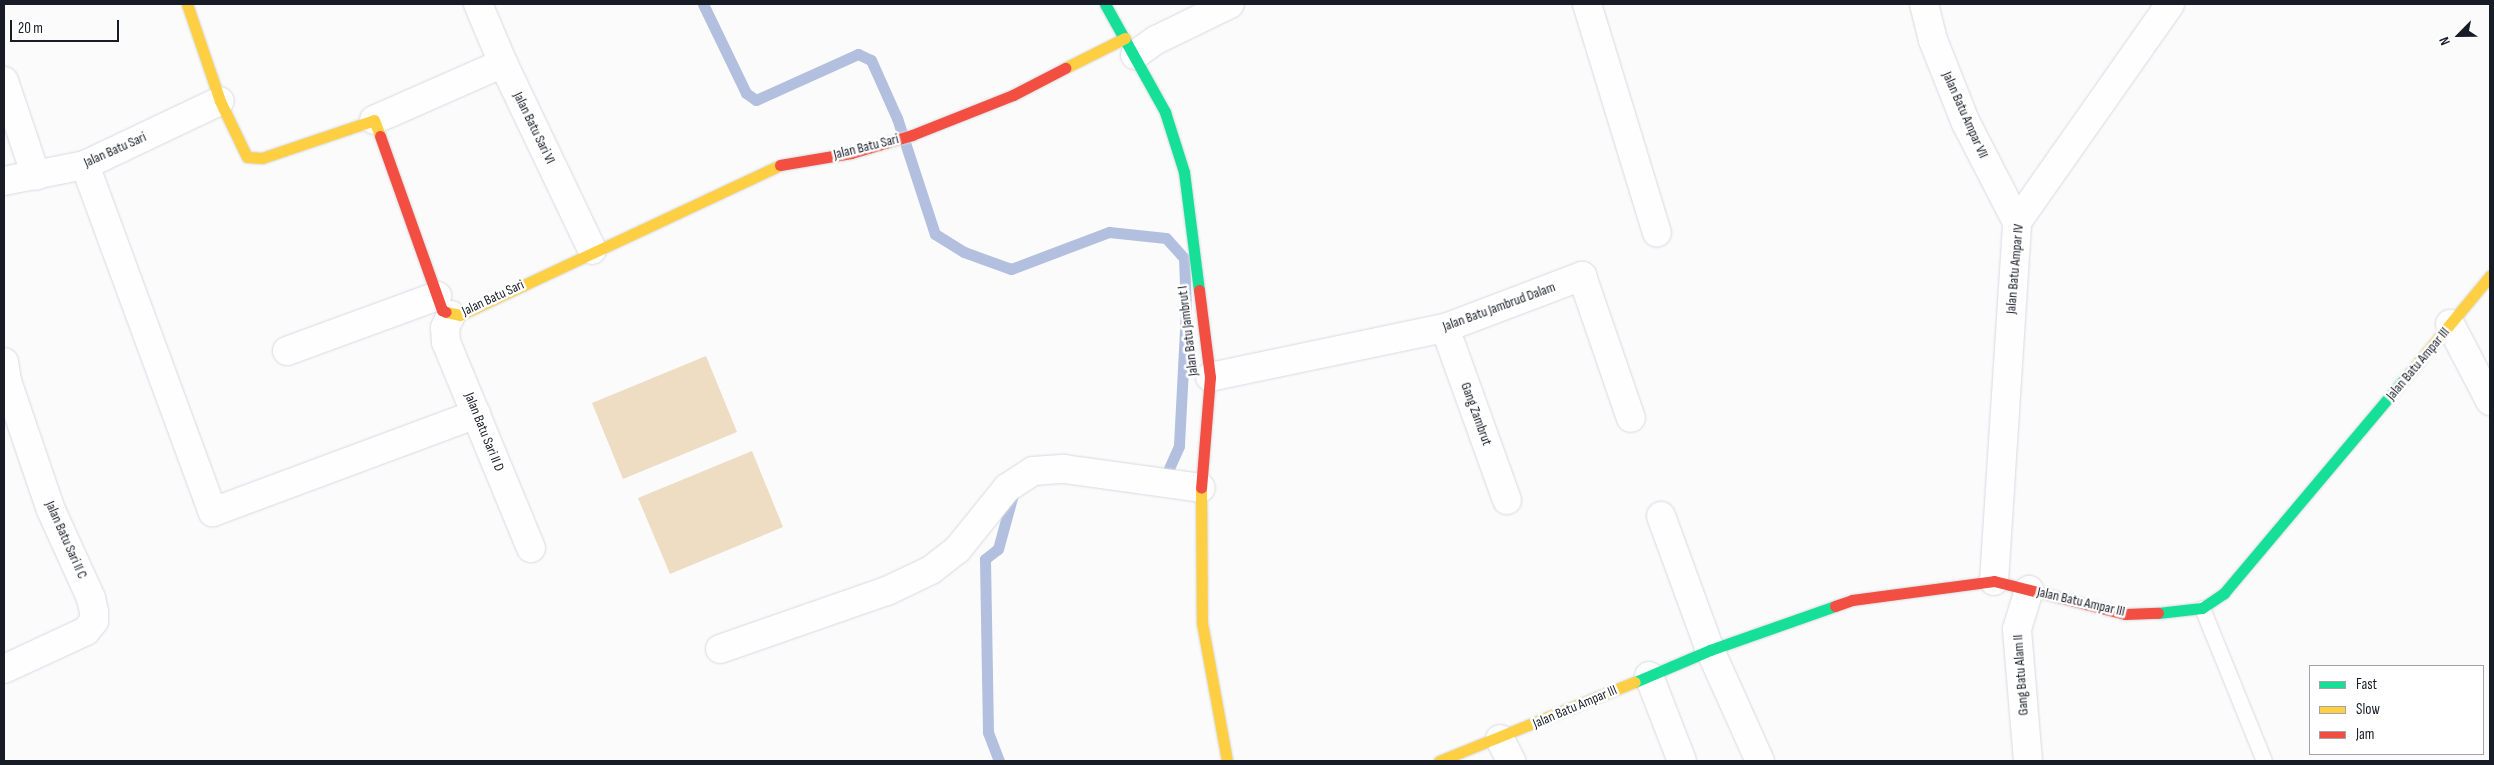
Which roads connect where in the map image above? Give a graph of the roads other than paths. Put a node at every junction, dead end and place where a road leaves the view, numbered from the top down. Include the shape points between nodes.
1 (187, 4) edge
2 (478, 4) edge
3 (1104, 4) edge
4 (1230, 4) edge
5 (1587, 4) edge
6 (1924, 4) edge
7 (2170, 4) edge
8 (1130, 46) junction
9 (502, 63) junction
10 (4, 81) edge
11 (220, 101) junction
12 (374, 120) junction
13 (85, 165) junction
14 (36, 176) junction
15 (4, 181) edge
16 (2017, 222) junction
17 (1657, 233) dead end
18 (592, 250) junction
19 (2490, 276) edge
20 (444, 305) junction
21 (2450, 324) junction
22 (1445, 328) junction
23 (287, 351) dead end
24 (4, 362) edge
25 (1210, 378) junction
26 (2490, 401) edge
27 (476, 414) junction
28 (1631, 418) dead end
29 (1176, 484) junction
30 (1507, 500) dead end
31 (1660, 516) dead end
32 (531, 548) dead end
33 (1994, 581) junction
34 (2029, 590) junction
35 (2202, 608) junction
36 (720, 649) dead end
37 (1710, 650) junction
38 (4, 669) edge
39 (1649, 676) junction
40 (1505, 750) edge
41 (1227, 761) edge
42 (1439, 761) edge
43 (1682, 761) edge
44 (1760, 761) edge
45 (2028, 761) edge
46 (2264, 761) edge

1 - 11 street
2 - 9 street, Jalan Batu Sari VI
3 - 8 street, Jalan Batu Jambrut I
4 - 8 street via 1156,40
5 - 17 street
6 - 16 street, Jalan Batu Ampar VII via 1933,40 1965,121
7 - 16 street, Jalan Batu Ampar IV
8 - 18 street, Jalan Batu Sari via 912,135 851,153 772,166
8 - 25 street, Jalan Batu Jambrut I via 1165,112 1184,172
9 - 12 street
9 - 18 street, Jalan Batu Sari VI
10 - 14 street
11 - 12 street via 247,157 262,158
11 - 13 street, Jalan Batu Sari
12 - 20 street
13 - 14 street, Jalan Batu Sari
13 - 27 street via 213,512
14 - 15 street, Jalan Batu Sari
16 - 33 street, Jalan Batu Ampar IV
18 - 20 street, Jalan Batu Sari via 460,315
19 - 21 street, Jalan Batu Ampar III
20 - 23 street
20 - 27 street, Jalan Batu Sari II D via 446,342
21 - 26 street
21 - 35 street, Jalan Batu Ampar III via 2224,593
22 - 25 street, Jalan Batu Jambrud Dalam
22 - 28 street, Jalan Batu Jambrud Dalam via 1582,276
22 - 30 street, Gang Zambrut
24 - 38 street, Jalan Batu Sari II C via 7,381 51,510 91,598 94,612 94,621 86,631
25 - 29 street, Jalan Batu Jambrut I
27 - 32 street, Jalan Batu Sari II D
29 - 36 street via 1064,469 1033,471 1007,488 957,550 931,570 887,590
29 - 41 street, Jalan Batu Jambrut I
31 - 37 street
33 - 34 street, Jalan Batu Ampar III
33 - 37 street, Jalan Batu Ampar III via 1852,600
34 - 35 street, Jalan Batu Ampar III via 2125,614 2176,613
34 - 45 street, Gang Batu Alam II via 2017,630
35 - 46 lane
37 - 39 street, Jalan Batu Ampar III
37 - 44 street
39 - 40 street, Jalan Batu Ampar III
39 - 43 street
40 - 42 street, Jalan Batu Ampar III

